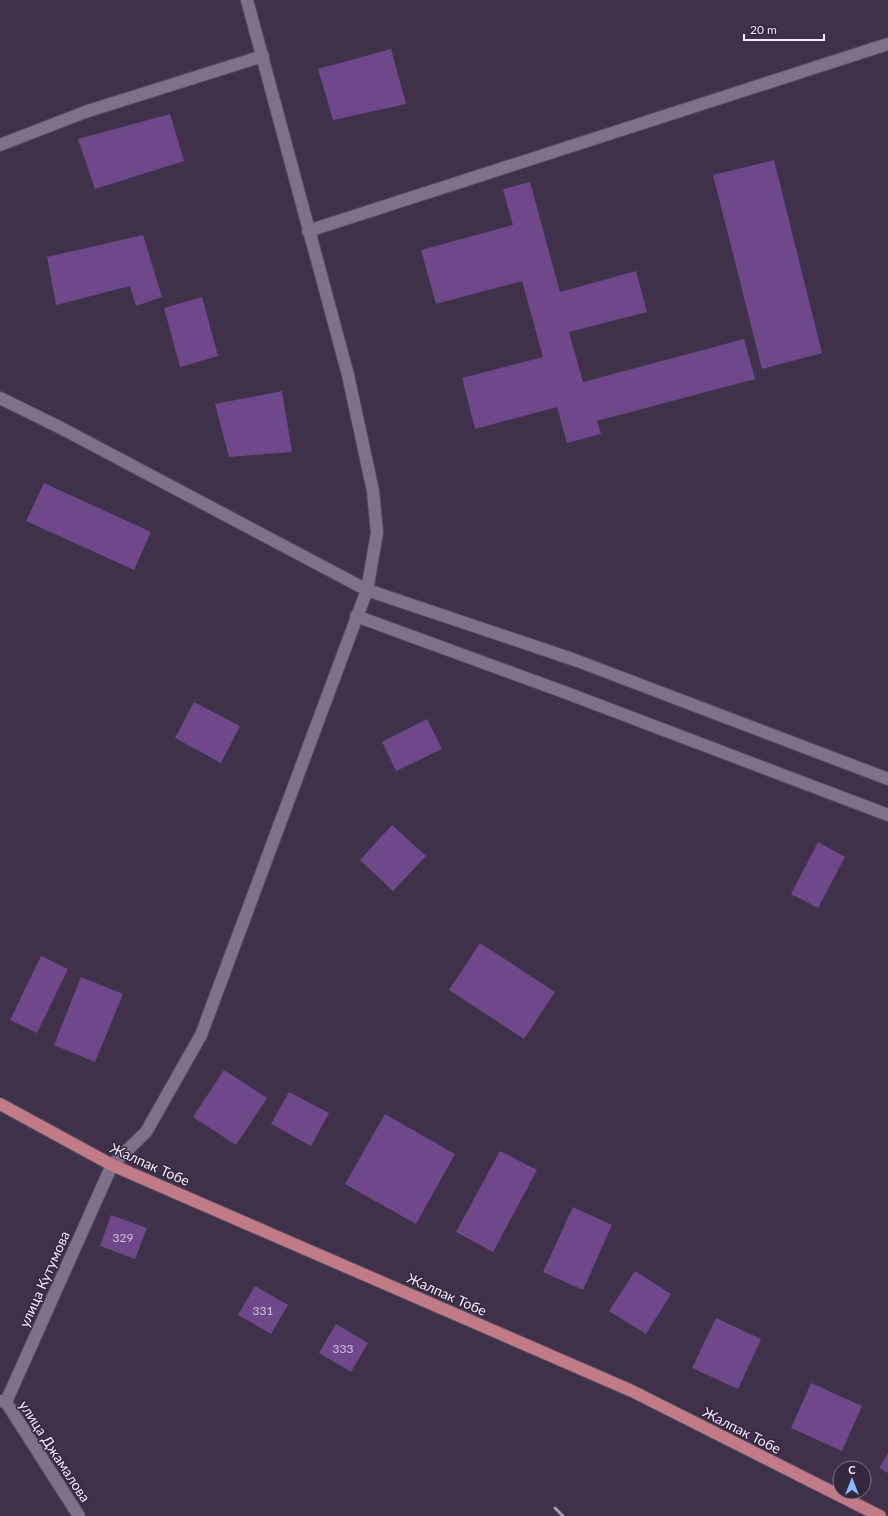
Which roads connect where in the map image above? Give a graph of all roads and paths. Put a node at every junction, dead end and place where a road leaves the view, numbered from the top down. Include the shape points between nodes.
1 (247, 0) edge
2 (888, 44) edge
3 (262, 56) junction
4 (0, 145) edge
5 (308, 231) junction
6 (0, 398) edge
7 (367, 590) junction
8 (356, 616) junction
9 (888, 779) edge
10 (888, 815) edge
11 (0, 1104) edge
12 (112, 1165) junction
13 (3, 1401) edge
14 (79, 1516) edge
15 (880, 1516) edge

1 - 3 street
2 - 5 street
3 - 4 street via 85,112
3 - 5 street
5 - 7 street via 348,375 373,491 377,532
6 - 7 street
7 - 8 street
7 - 9 street via 575,660
8 - 10 street
8 - 12 street via 201,1035 146,1132
11 - 12 main road, Жалпак Тобе
12 - 13 street, улица Кутумова
12 - 15 main road, Жалпак Тобе via 632,1391
13 - 14 street, улица Джамалова

